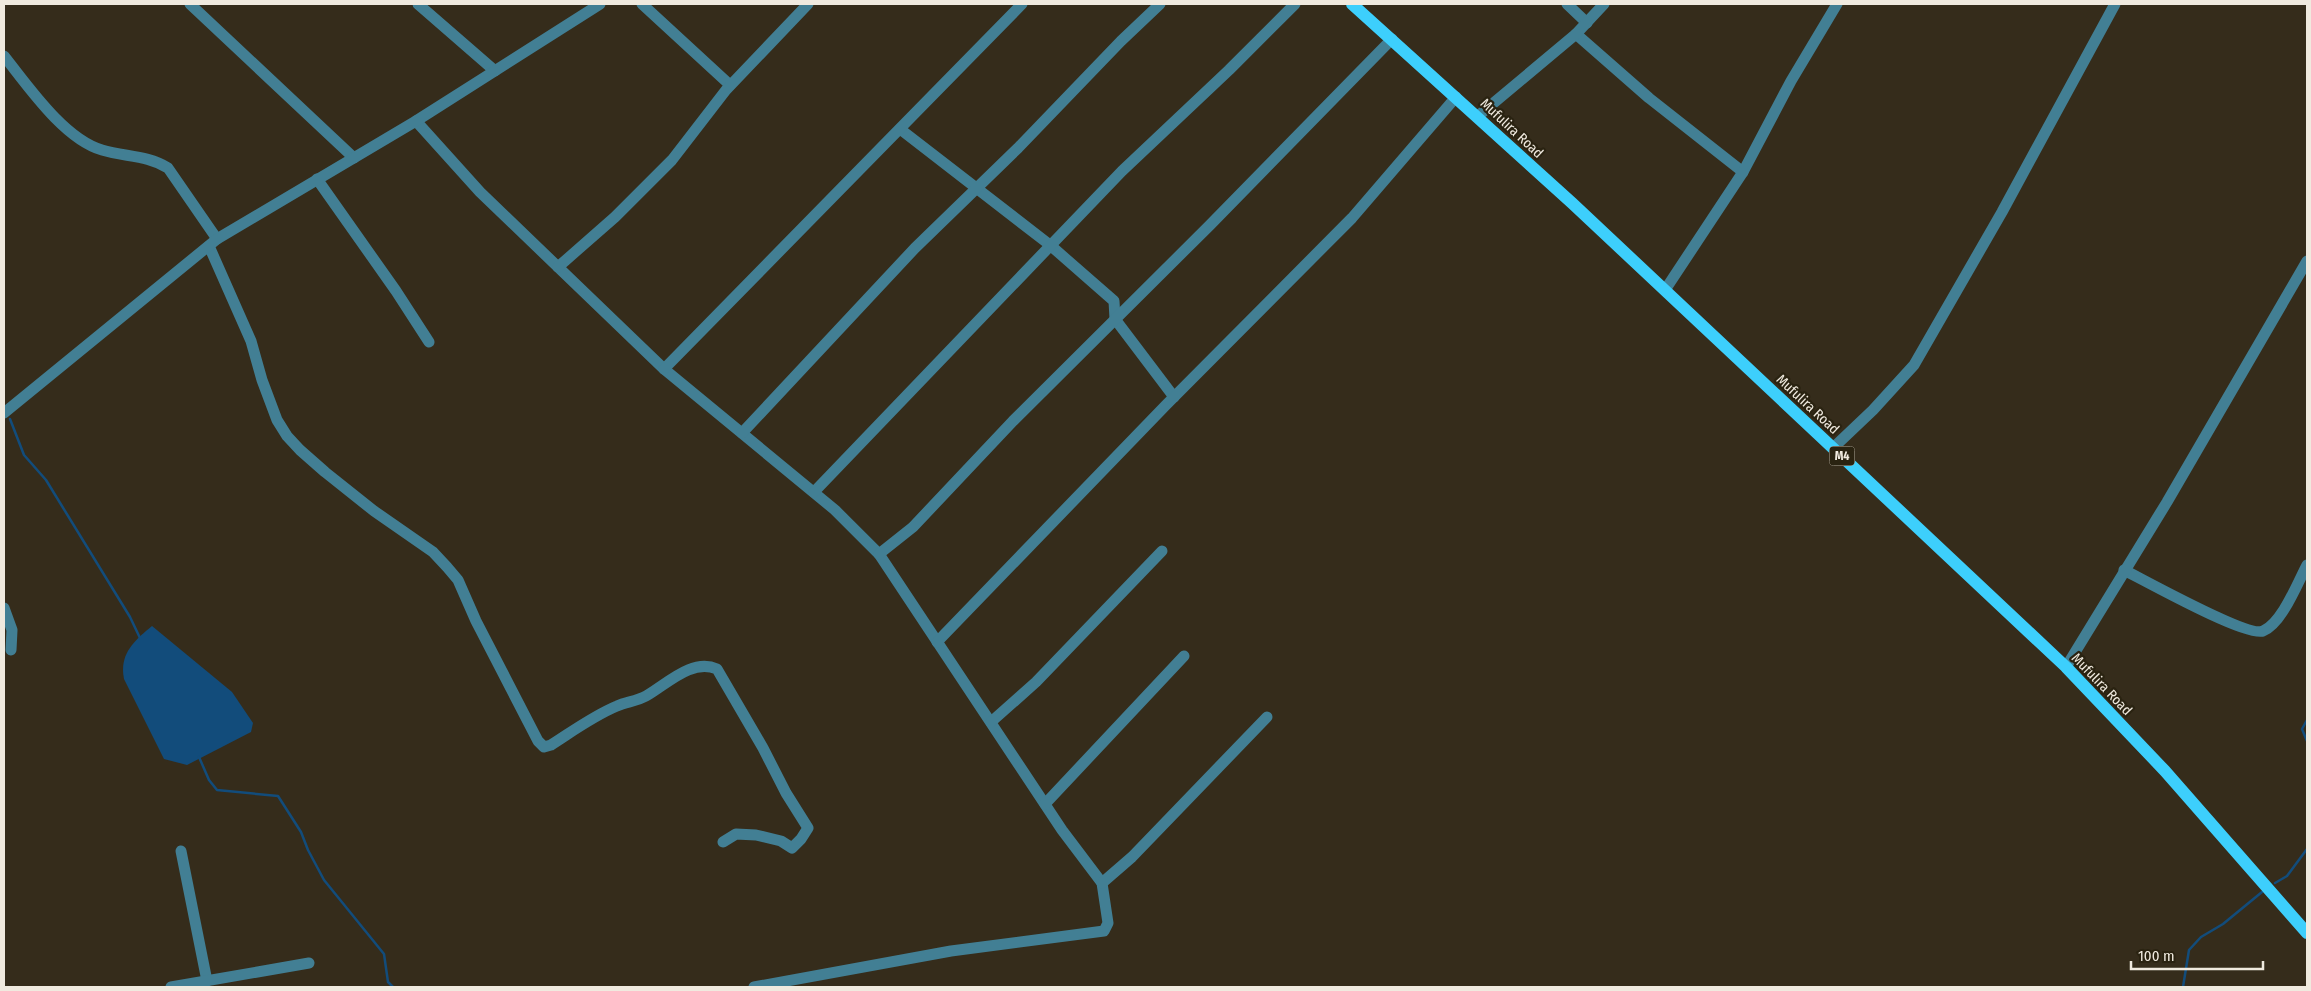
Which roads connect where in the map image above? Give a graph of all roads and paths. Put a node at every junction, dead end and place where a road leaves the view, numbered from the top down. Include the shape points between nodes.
1 (190, 4) edge
2 (418, 4) edge
3 (600, 4) edge
4 (642, 4) edge
5 (808, 4) edge
6 (1022, 4) edge
7 (1160, 4) edge
8 (1295, 4) edge
9 (1352, 4) edge
10 (1567, 4) edge
11 (1604, 4) edge
12 (1837, 4) edge
13 (2115, 4) edge
14 (1587, 22) junction
15 (1576, 34) junction
16 (1392, 39) junction
17 (4, 56) edge
18 (495, 71) junction
19 (730, 85) junction
20 (1456, 97) junction
21 (1478, 116) junction
22 (416, 121) junction
23 (900, 129) junction
24 (354, 158) junction
25 (1743, 172) junction
26 (317, 179) junction
27 (976, 188) junction
28 (213, 243) junction
29 (1050, 245) junction
30 (2307, 261) edge
31 (558, 267) junction
32 (1665, 290) junction
33 (1115, 320) junction
34 (429, 342) dead end
35 (664, 369) junction
36 (1174, 397) junction
37 (4, 413) edge
38 (742, 433) junction
39 (1833, 448) junction
40 (814, 492) junction
41 (1162, 551) dead end
42 (879, 554) junction
43 (2307, 565) edge
44 (2124, 570) junction
45 (4, 608) edge
46 (938, 642) junction
47 (11, 650) dead end
48 (1184, 656) dead end
49 (2066, 667) junction
50 (1267, 717) dead end
51 (991, 722) junction
52 (1045, 804) junction
53 (723, 842) dead end
54 (181, 851) dead end
55 (1102, 883) junction
56 (2307, 933) edge
57 (309, 963) dead end
58 (207, 981) junction
59 (171, 987) edge
60 (754, 987) edge

1 - 24 street
2 - 18 street
3 - 18 street
4 - 19 street
5 - 19 street
6 - 23 street
7 - 27 street
8 - 29 street via 1122,170
9 - 16 main road, Mufulira Road / M4
10 - 14 street
11 - 14 street
12 - 25 street via 1791,81
13 - 39 street via 1914,365
14 - 15 street
15 - 21 street
15 - 25 street via 1648,98
16 - 20 main road, Mufulira Road / M4
16 - 33 street
17 - 28 street via 63,126 83,141 102,150 143,156 168,168
18 - 22 street
19 - 31 street via 672,160 615,217
20 - 21 main road, Mufulira Road / M4
20 - 36 street via 1352,218
21 - 32 main road, Mufulira Road / M4
22 - 24 street
22 - 31 street via 480,192
23 - 27 street
23 - 35 street
24 - 26 street
25 - 32 street
26 - 28 street
26 - 34 street
27 - 29 street
27 - 38 street via 914,248
28 - 37 street
28 - 53 street via 277,420 287,436 374,511 433,552 458,580 500,668 544,747 551,746 601,714 645,697 679,675 704,665 718,669 808,828 792,848 781,841 756,835 736,834
29 - 33 street via 1114,301
29 - 40 street
30 - 44 street
31 - 35 street
32 - 39 main road, Mufulira Road / M4
33 - 36 street
33 - 42 street via 913,527
35 - 38 street
36 - 46 street
38 - 40 street
39 - 49 main road, Mufulira Road / M4
40 - 42 street
41 - 51 street via 1036,682
42 - 46 street
43 - 44 street via 2280,615 2268,628 2259,632 2248,631 2214,616
44 - 49 street
45 - 47 street via 12,630
46 - 51 street
48 - 52 street
49 - 56 main road, Mufulira Road / M4 via 2165,771
50 - 55 street via 1132,857
51 - 52 street
52 - 55 street
54 - 58 street
55 - 60 street via 1108,923 1104,931 951,951
57 - 58 street
58 - 59 street

